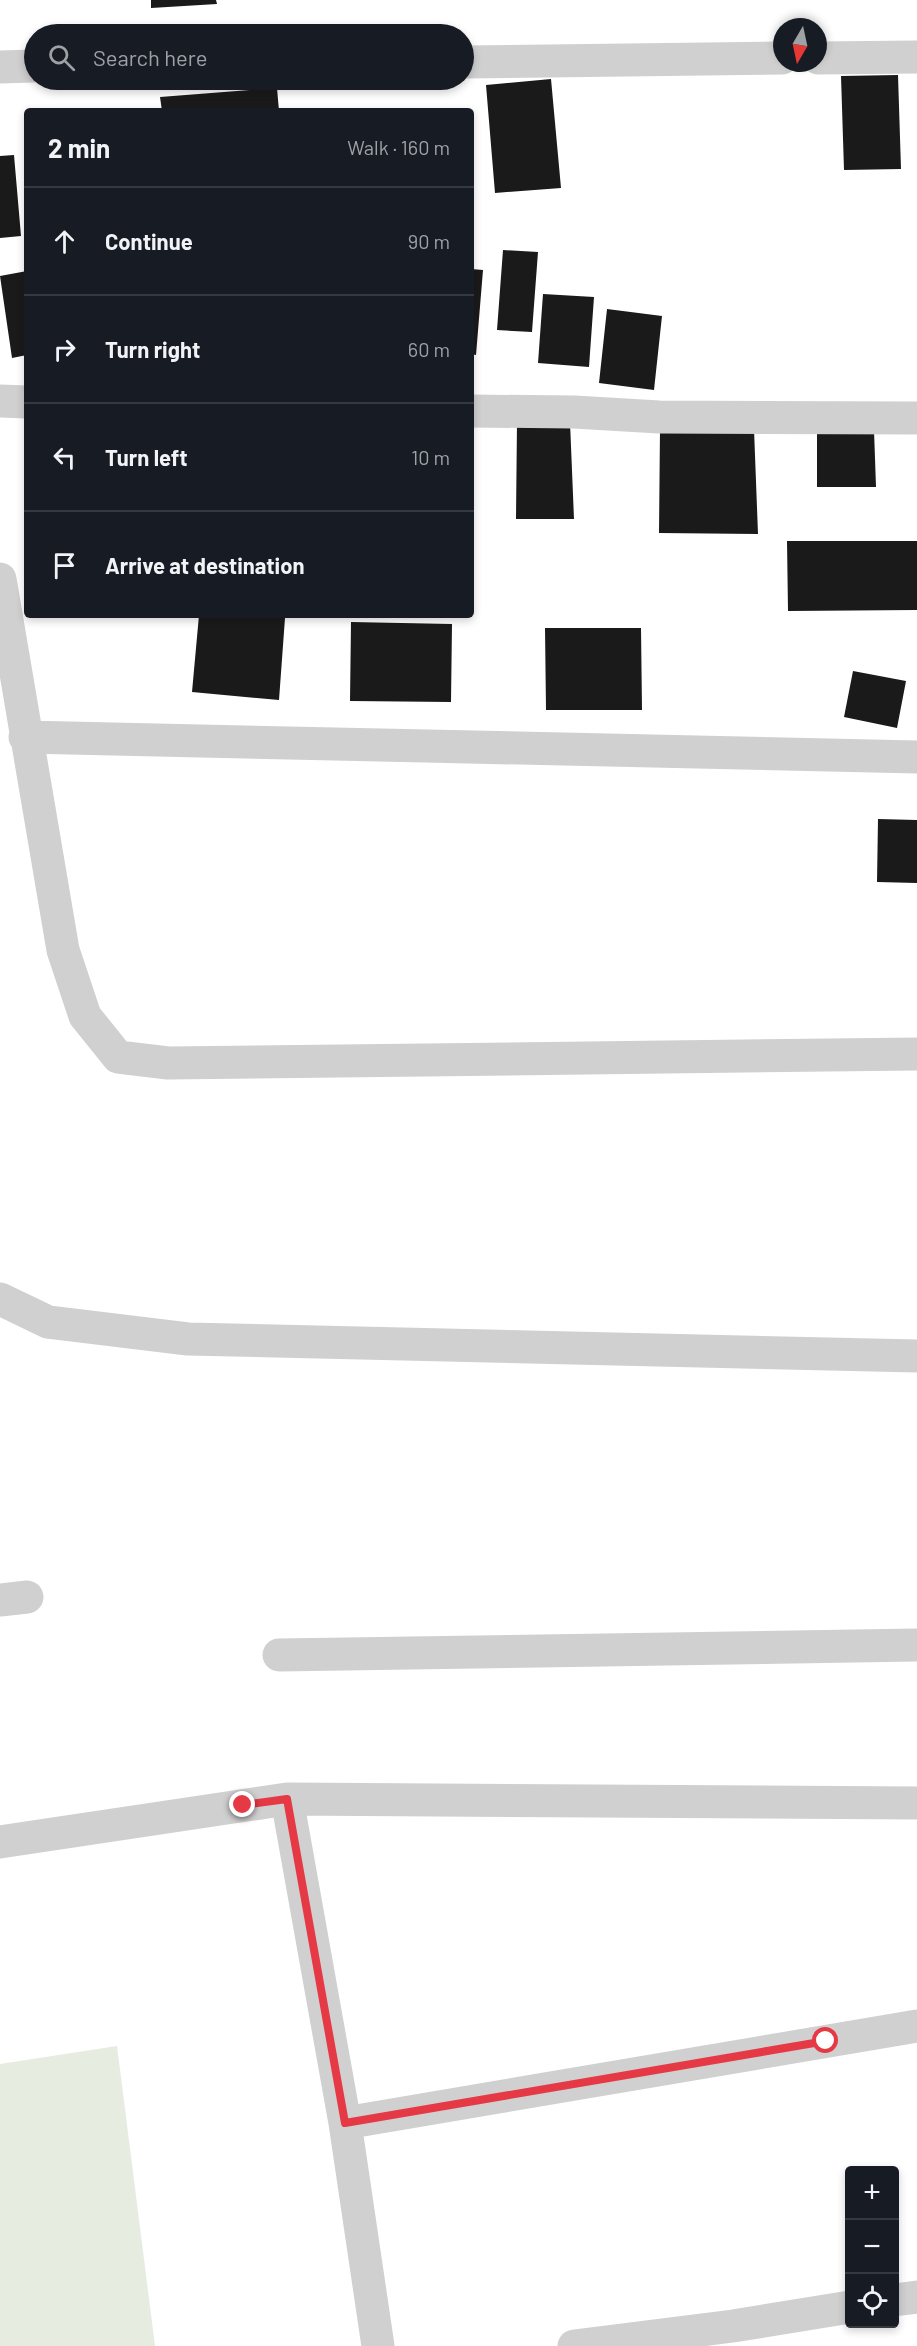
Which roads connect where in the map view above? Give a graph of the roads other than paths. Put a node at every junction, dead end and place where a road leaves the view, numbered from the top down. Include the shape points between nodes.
1 (917, 57) edge
2 (773, 58) edge
3 (827, 58) edge
4 (474, 62) edge
5 (24, 66) edge
6 (0, 67) edge
7 (0, 401) edge
8 (24, 402) edge
9 (474, 411) edge
10 (917, 418) edge
11 (0, 579) edge
12 (25, 736) junction
13 (917, 757) edge
14 (917, 1054) edge
15 (0, 1299) edge
16 (917, 1356) edge
17 (917, 1645) edge
18 (279, 1655) dead end
19 (287, 1799) junction
20 (917, 1803) edge
21 (0, 1842) edge
22 (917, 2026) edge
23 (345, 2123) junction
24 (917, 2297) edge
25 (899, 2299) edge
26 (845, 2308) edge
27 (378, 2346) edge
28 (574, 2346) edge

1 - 3 street
2 - 4 street
5 - 6 street
7 - 8 street
9 - 10 street via 660,417
11 - 12 street
12 - 13 street
12 - 14 street via 63,950 85,1016 118,1057 168,1063
15 - 16 street via 48,1322 188,1339
17 - 18 street
19 - 20 street
19 - 21 street
19 - 23 street
22 - 23 street
23 - 27 street
24 - 25 street
26 - 28 street

